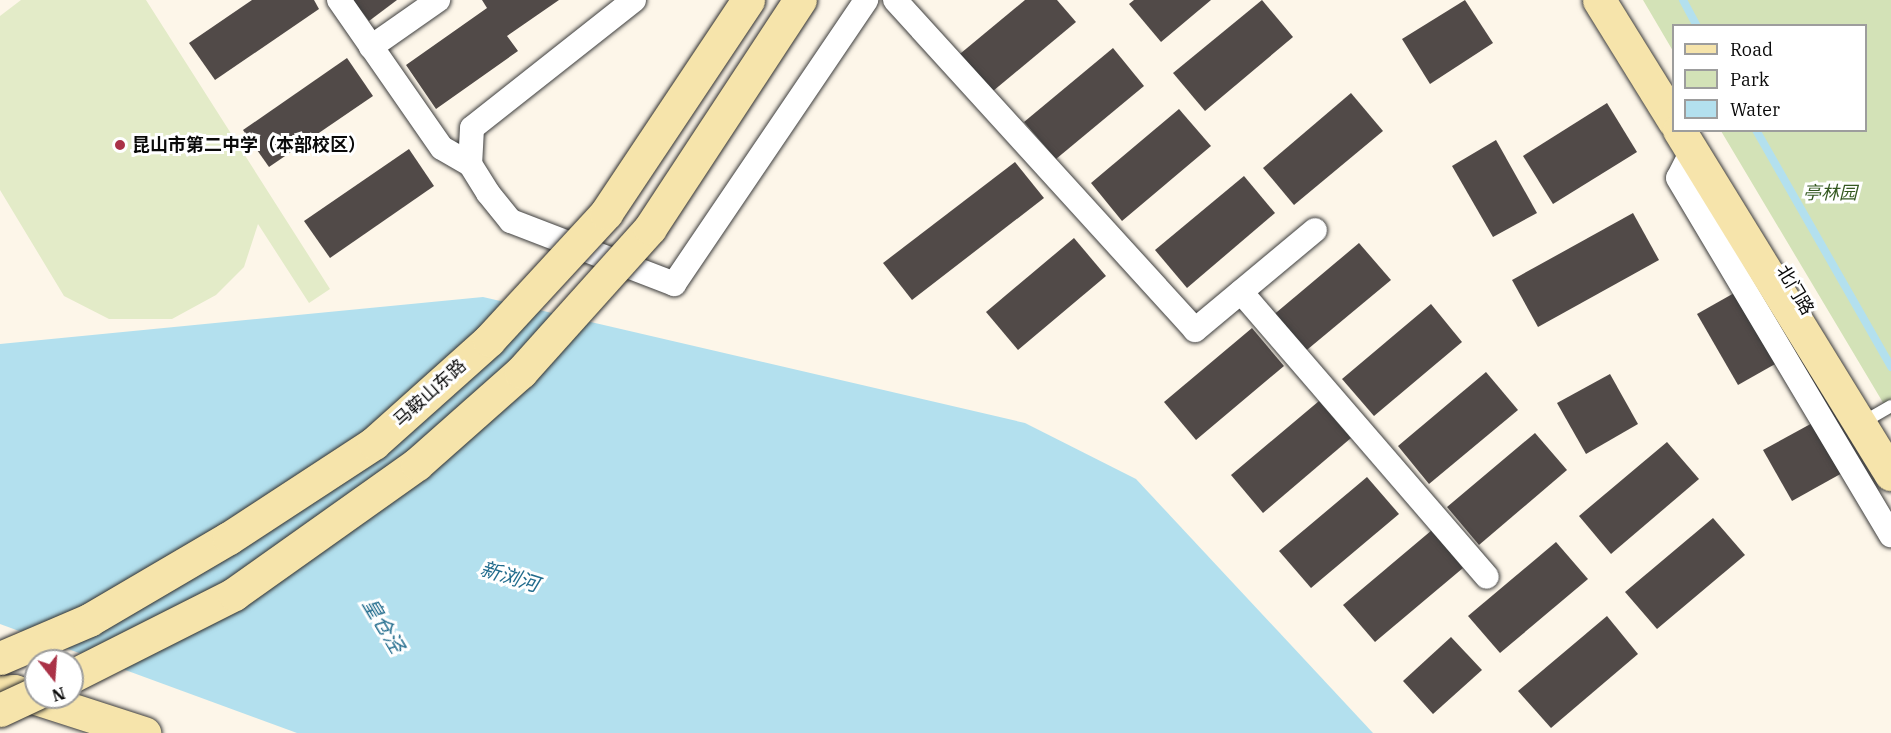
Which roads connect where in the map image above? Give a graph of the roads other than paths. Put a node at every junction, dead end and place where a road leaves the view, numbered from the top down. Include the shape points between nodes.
1 (339, 0) edge
2 (438, 0) edge
3 (634, 0) edge
4 (748, 0) edge
5 (800, 0) edge
6 (866, 0) edge
7 (894, 0) edge
8 (1599, 0) edge
9 (1615, 0) edge
10 (371, 47) junction
11 (1672, 90) edge
12 (1672, 119) edge
13 (1689, 137) edge
14 (470, 164) junction
15 (1315, 230) dead end
16 (1241, 292) junction
17 (1881, 412) edge
18 (1891, 451) edge
19 (1891, 474) edge
20 (1891, 535) edge
21 (1487, 577) dead end
22 (0, 658) edge
23 (84, 670) edge
24 (0, 692) edge
25 (24, 699) edge
26 (0, 710) edge
27 (144, 733) edge

1 - 10 street
2 - 10 street
3 - 14 street via 472,128
4 - 22 main road, 马鞍山东路, bridge via 606,213 489,340 374,443 229,538 89,620
5 - 23 main road, bridge via 650,228 521,372 417,464 234,594
6 - 14 street via 674,284 511,221
7 - 16 street via 1195,330
8 - 12 main road
9 - 11 main road
10 - 14 street via 442,148
13 - 17 main road, 北门路
13 - 19 main road
13 - 20 street via 1678,178
15 - 16 street
16 - 21 street
17 - 18 main road, 北门路
24 - 27 main road via 14,691
25 - 26 main road, bridge

